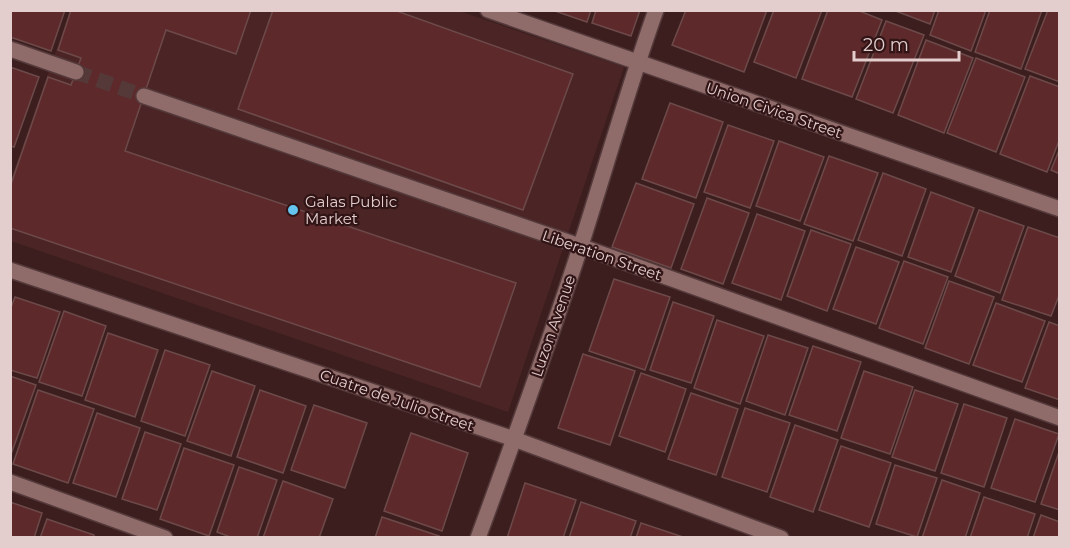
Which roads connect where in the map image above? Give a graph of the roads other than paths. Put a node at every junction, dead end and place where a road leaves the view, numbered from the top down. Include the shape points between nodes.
1 (488, 10) edge
2 (657, 10) edge
3 (10, 50) edge
4 (637, 63) junction
5 (76, 72) tunnel mouth
6 (144, 96) tunnel mouth
7 (1059, 209) edge
8 (580, 246) junction
9 (10, 270) edge
10 (1059, 418) edge
11 (514, 439) junction
12 (10, 482) edge
13 (165, 537) edge
14 (478, 537) edge
15 (781, 537) edge

1 - 4 street, Union Civica Street
2 - 4 street, Luzon Avenue
3 - 5 street
4 - 7 street, Union Civica Street
4 - 8 street, Luzon Avenue
6 - 8 street, Liberation Street
8 - 10 street, Liberation Street
8 - 11 street, Luzon Avenue
9 - 11 street, Cuatre de Julio Street
11 - 14 street, Luzon Avenue
11 - 15 street, Cuatre de Julio Street
12 - 13 street

